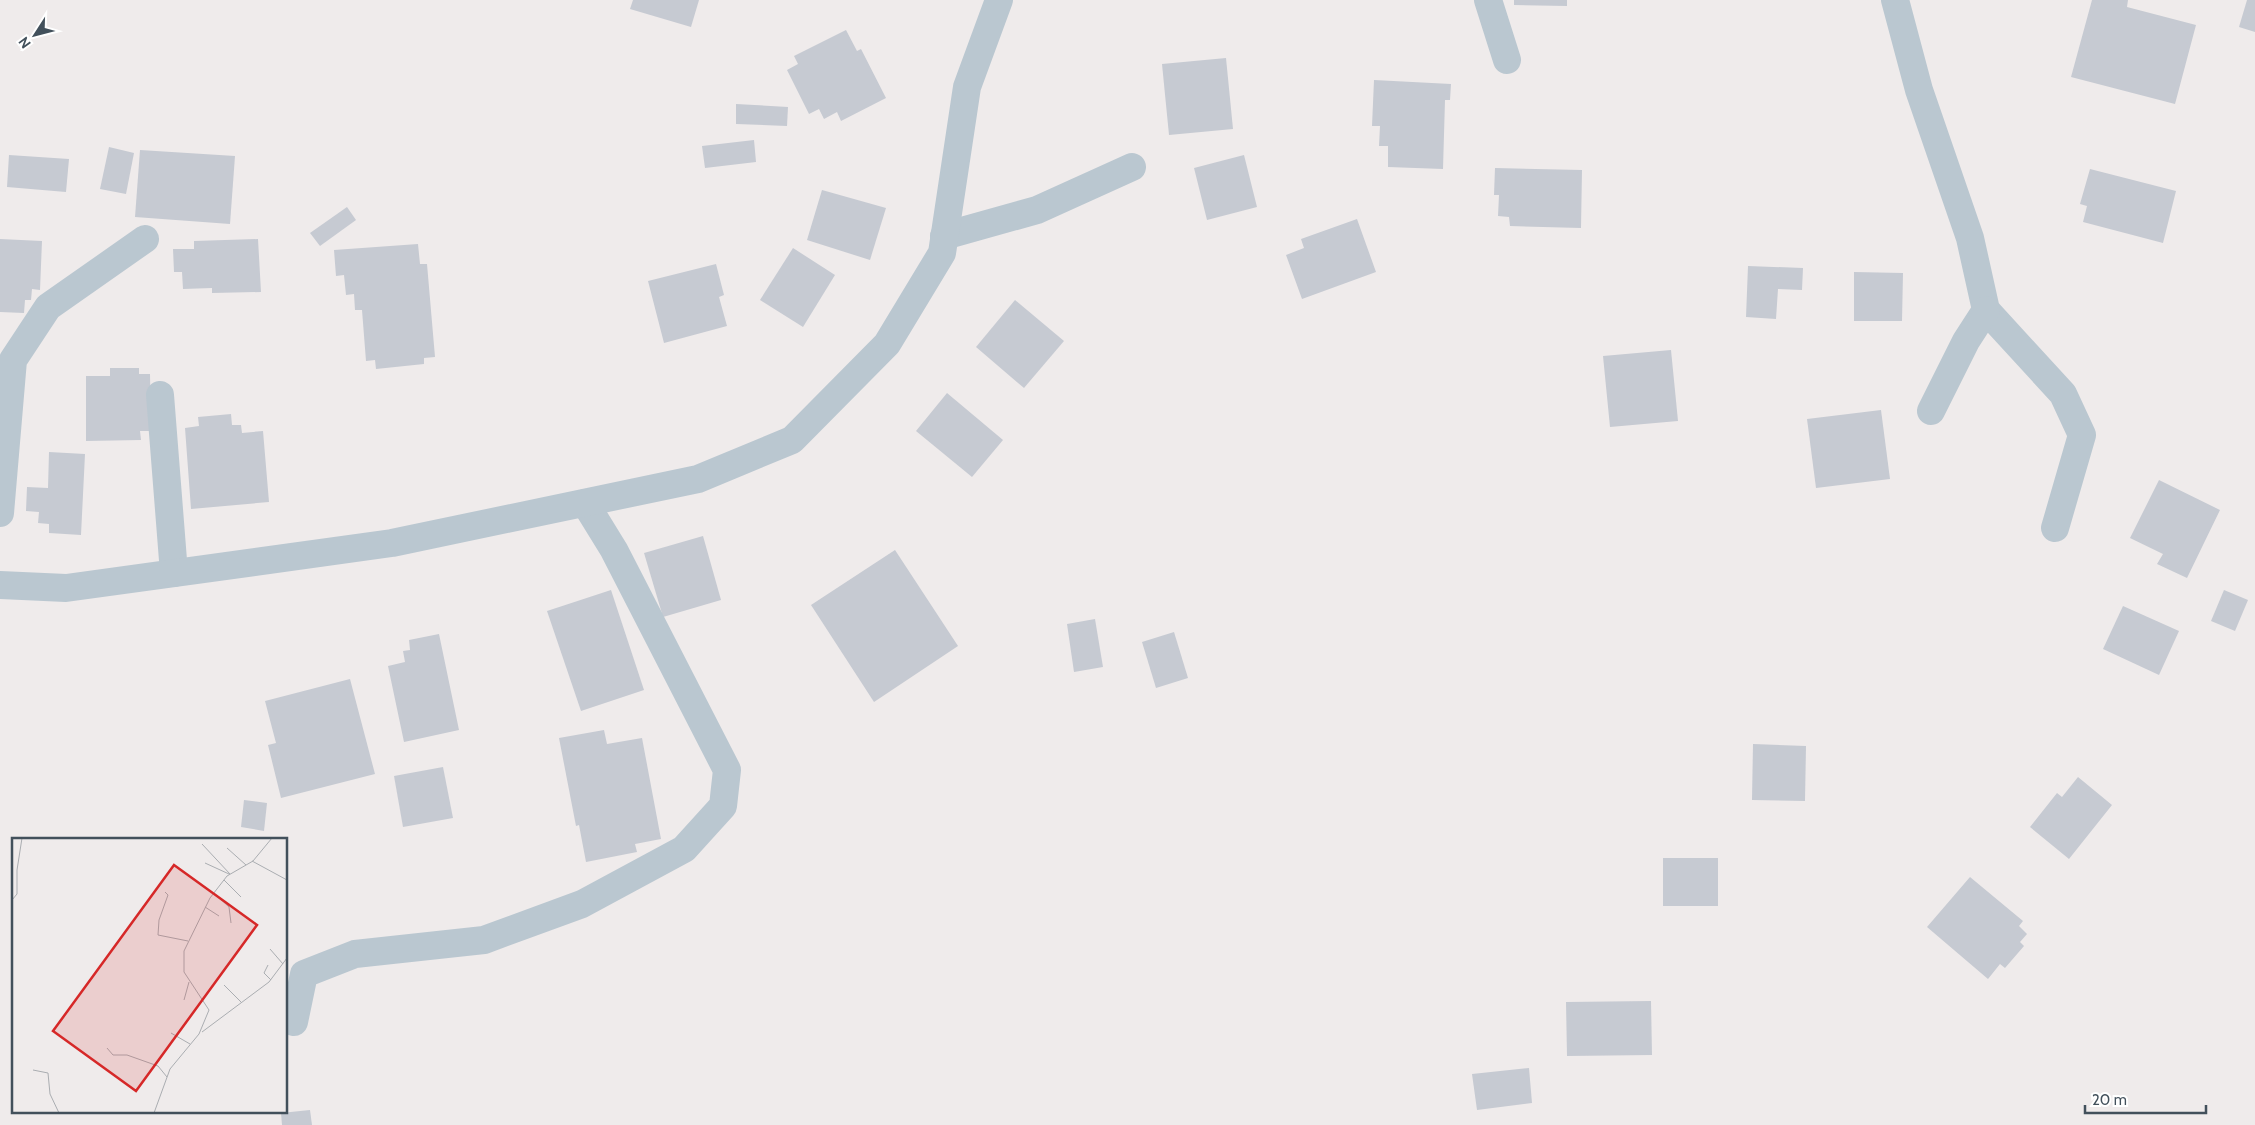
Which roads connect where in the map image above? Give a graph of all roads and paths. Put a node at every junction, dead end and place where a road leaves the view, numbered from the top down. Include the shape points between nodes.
1 (999, 0) edge
2 (1488, 0) edge
3 (1895, 0) edge
4 (1507, 60) dead end
5 (1132, 167) dead end
6 (944, 236) junction
7 (145, 239) dead end
8 (1986, 310) junction
9 (160, 395) dead end
10 (1931, 411) dead end
11 (585, 503) junction
12 (0, 513) edge
13 (2055, 528) dead end
14 (174, 573) junction
15 (0, 585) edge
16 (294, 1022) dead end

1 - 6 street via 967,87
2 - 4 street
3 - 8 street via 1919,90 1970,238
5 - 6 street via 1037,210
6 - 11 street via 942,253 887,344 792,440 698,479
7 - 12 street via 48,307 13,360
8 - 10 street via 1966,341
8 - 13 street via 2062,394 2082,436
9 - 14 street
11 - 14 street via 392,543
11 - 16 street via 614,550 727,770 723,806 684,849 582,904 484,940 355,954 304,974
14 - 15 street via 66,588

